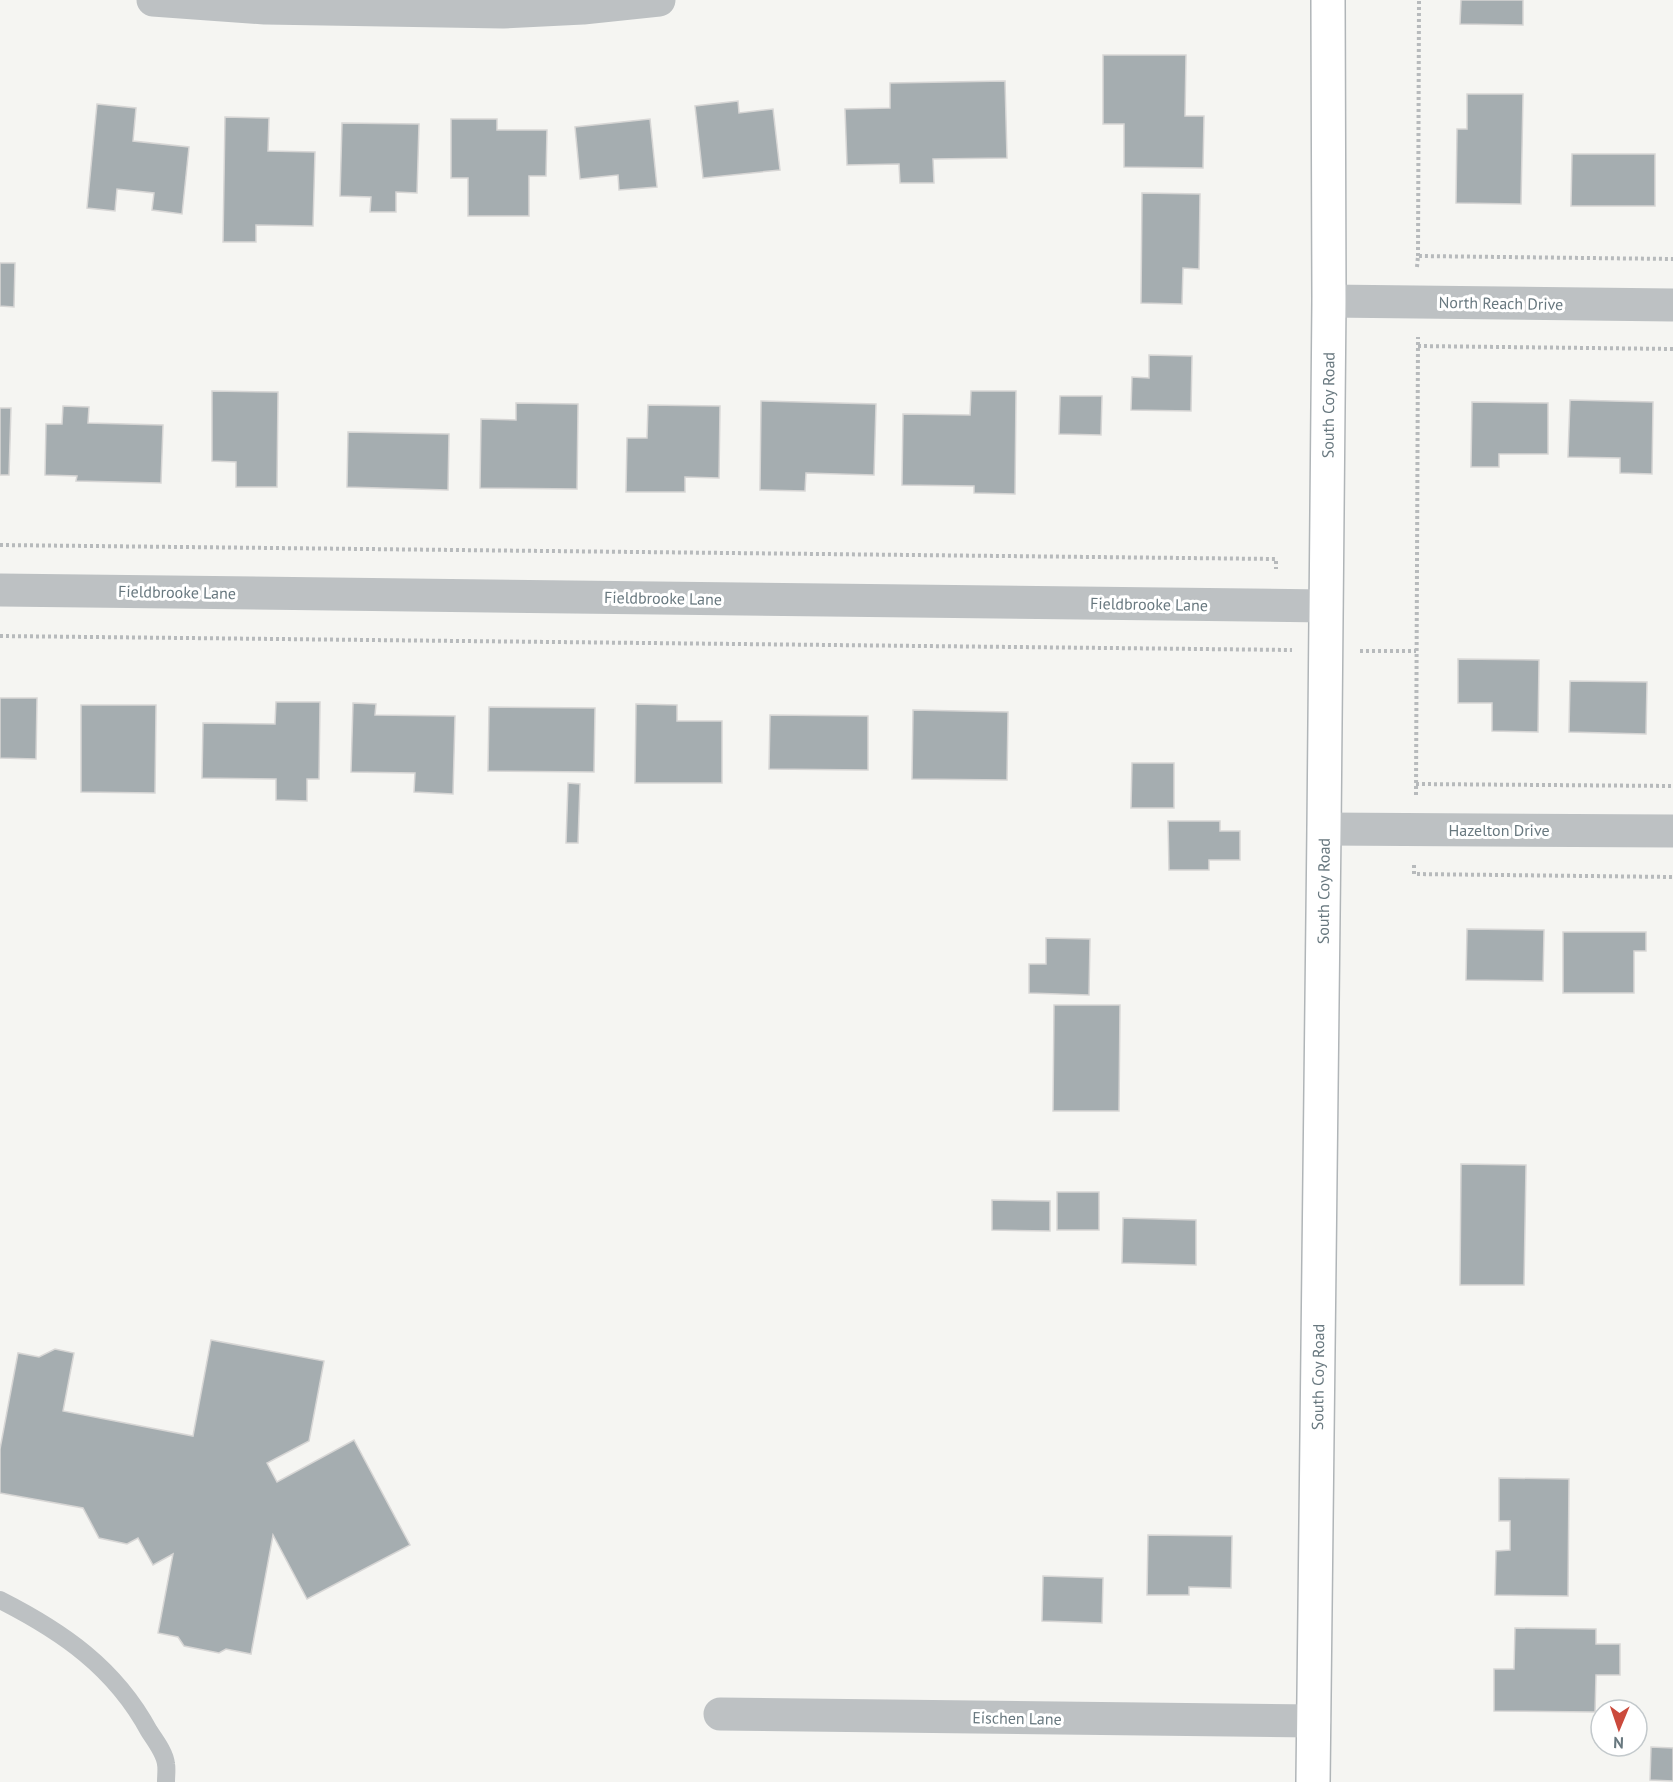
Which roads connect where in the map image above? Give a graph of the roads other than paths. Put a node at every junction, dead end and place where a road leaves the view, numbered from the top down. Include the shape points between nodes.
1 (153, 0) edge
2 (659, 0) edge
3 (1328, 0) edge
4 (1329, 301) junction
5 (1673, 305) edge
6 (0, 590) edge
7 (1326, 606) junction
8 (1324, 829) junction
9 (1673, 831) edge
10 (0, 1600) edge
11 (720, 1714) dead end
12 (1314, 1721) junction
13 (166, 1782) edge
14 (1313, 1782) edge

1 - 2 street via 265,8 503,12 583,9
3 - 4 street, South Coy Road
4 - 5 street, North Reach Drive
4 - 7 street, South Coy Road
6 - 7 street, Fieldbrooke Lane
7 - 8 street, South Coy Road
8 - 9 street, Hazelton Drive
8 - 12 street, South Coy Road
10 - 13 lane via 39,1619 112,1677 143,1719 166,1762
11 - 12 street, Eischen Lane
12 - 14 street, South Coy Road

